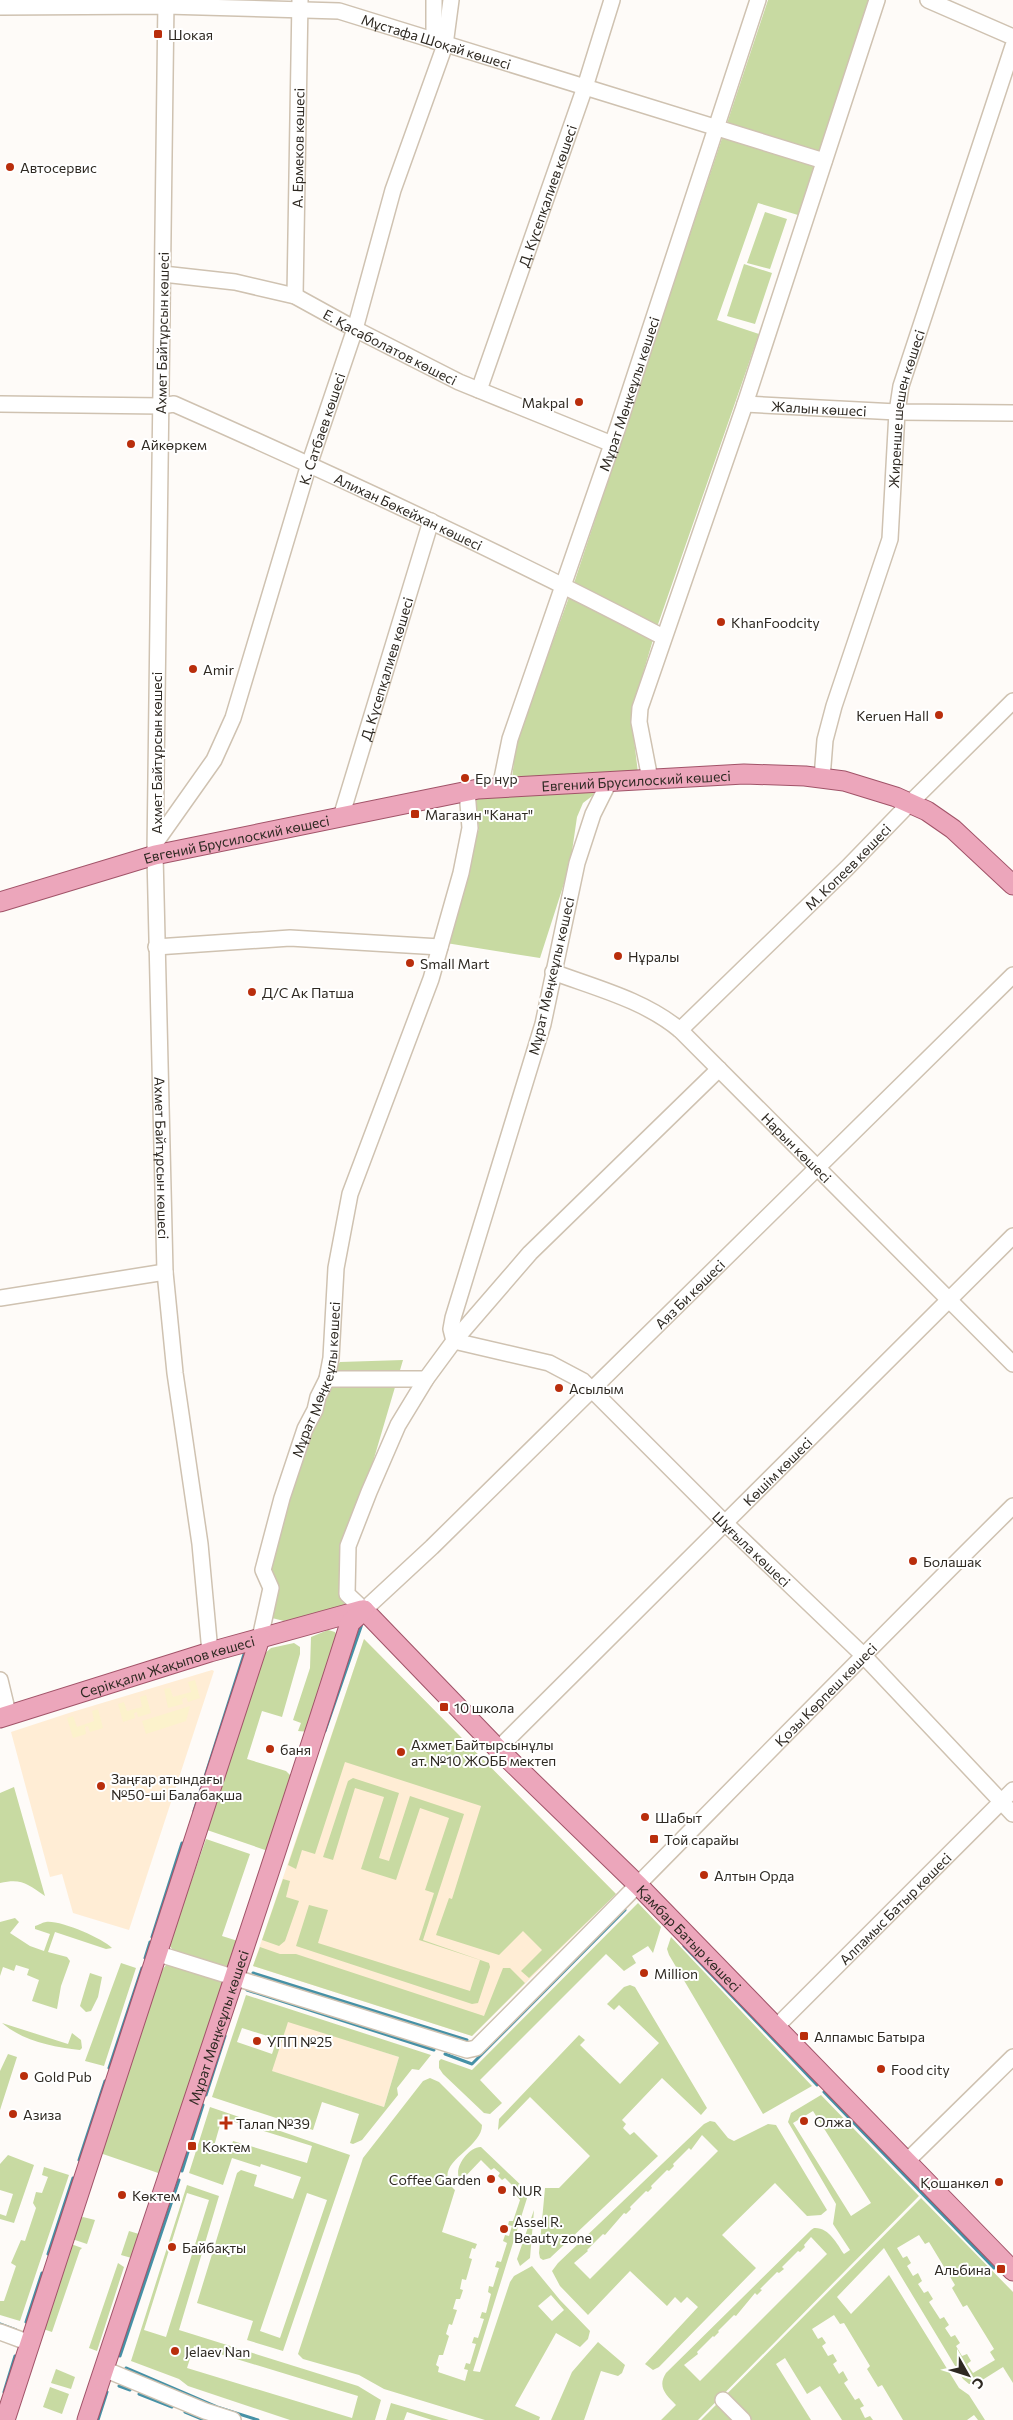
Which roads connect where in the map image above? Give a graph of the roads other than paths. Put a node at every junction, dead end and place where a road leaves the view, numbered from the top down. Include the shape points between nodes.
1 (434, 0) edge
2 (451, 0) edge
3 (612, 0) edge
4 (758, 0) edge
5 (877, 0) edge
6 (928, 0) edge
7 (166, 3) edge
8 (300, 4) edge
9 (0, 7) edge
10 (1013, 37) edge
11 (440, 43) junction
12 (1013, 46) edge
13 (584, 87) junction
14 (715, 128) junction
15 (824, 161) junction
16 (163, 274) junction
17 (295, 296) junction
18 (355, 330) junction
19 (479, 390) junction
20 (0, 404) edge
21 (745, 404) junction
22 (161, 406) junction
23 (897, 412) junction
24 (1013, 412) edge
25 (612, 444) junction
26 (310, 464) junction
27 (431, 521) junction
28 (564, 584) junction
29 (663, 637) junction
30 (1013, 701) edge
31 (822, 778) junction
32 (650, 779) junction
33 (609, 782) junction
34 (500, 788) junction
35 (467, 791) junction
36 (910, 803) junction
37 (340, 817) junction
38 (156, 849) junction
39 (1013, 885) edge
40 (0, 902) edge
41 (156, 947) junction
42 (440, 947) junction
43 (553, 972) junction
44 (1013, 975) edge
45 (680, 1030) junction
46 (719, 1069) junction
47 (816, 1167) junction
48 (1013, 1236) edge
49 (165, 1272) junction
50 (0, 1298) edge
51 (950, 1299) junction
52 (454, 1341) junction
53 (1013, 1364) edge
54 (327, 1379) junction
55 (426, 1379) junction
56 (592, 1389) junction
57 (1013, 1506) edge
58 (726, 1523) junction
59 (364, 1610) junction
60 (336, 1618) junction
61 (346, 1636) junction
62 (260, 1638) junction
63 (210, 1652) junction
64 (863, 1655) junction
65 (0, 1680) edge
66 (1, 1718) edge
67 (498, 1749) junction
68 (1013, 1790) edge
69 (1001, 1802) junction
70 (1013, 1814) edge
71 (639, 1886) junction
72 (156, 1962) junction
73 (233, 1977) junction
74 (776, 2027) junction
75 (1013, 2057) edge
76 (906, 2162) junction
77 (1013, 2271) edge
78 (0, 2332) edge
79 (30, 2343) junction
80 (104, 2369) junction
81 (723, 2400) dead end
82 (5, 2420) edge
83 (87, 2420) edge
84 (233, 2420) edge
85 (743, 2420) edge

1 - 11 street
2 - 11 street, К. Сатбаев көшесі
3 - 13 street, Д. Күсепқалиев көшесі
4 - 14 street, Мұрат Мөңкеұлы көшесі
5 - 15 street
6 - 10 street
7 - 8 street, Мұстафа Шоқай көшесі
7 - 9 street, Мұстафа Шоқай көшесі
7 - 16 street, Ахмет Байтұрсын көшесі
8 - 11 street, Мұстафа Шоқай көшесі via 339,11
8 - 17 street, А. Ермеков көшесі
11 - 13 street, Мұстафа Шоқай көшесі
11 - 18 street, К. Сатбаев көшесі via 393,190
12 - 23 street, Жиренше шешен көшесі via 901,386
13 - 14 street, Мұстафа Шоқай көшесі
13 - 19 street, Д. Күсепқалиев көшесі
14 - 15 street, Мұстафа Шоқай көшесі
14 - 25 street, Мұрат Мөңкеұлы көшесі
15 - 21 street
16 - 17 street, Е. Қасаболатов көшесі via 235,282
16 - 22 street, Ахмет Байтұрсын көшесі
17 - 18 street, Е. Қасаболатов көшесі
18 - 19 street, Е. Қасаболатов көшесі
18 - 26 street, К. Сатбаев көшесі
19 - 25 street, Е. Қасаболатов көшесі
20 - 22 street, Алихан Бөкейхан көшесі
21 - 23 street, Жалын көшесі
21 - 29 street
22 - 26 street, Алихан Бөкейхан көшесі via 174,404
22 - 38 street, Ахмет Байтұрсын көшесі
23 - 24 street, Жалын көшесі
23 - 31 street, Жиренше шешен көшесі via 890,539 834,706 825,740
25 - 28 street, Мұрат Мөңкеұлы көшесі
26 - 27 street, Алихан Бөкейхан көшесі
26 - 38 street, К. Сатбаев көшесі via 228,731 200,783
27 - 28 street, Алихан Бөкейхан көшесі
27 - 37 street, Д. Күсепқалиев көшесі
28 - 29 street, Алихан Бөкейхан көшесі
28 - 34 street, Мұрат Мөңкеұлы көшесі via 510,739
29 - 32 street via 638,715
30 - 36 street, М. Копеев көшесі
31 - 32 main road, Евгений Брусилоский көшесі via 744,774
31 - 36 main road, Евгений Брусилоский көшесі via 870,788
32 - 33 main road, Евгений Брусилоский көшесі
33 - 34 main road, Евгений Брусилоский көшесі
33 - 43 street, Мұрат Мөңкеұлы көшесі via 593,814 577,864
34 - 35 main road, Евгений Брусилоский көшесі
35 - 37 main road, Евгений Брусилоский көшесі
35 - 42 street, Мұрат Мөңкеұлы көшесі via 470,828
36 - 39 main road, Евгений Брусилоский көшесі via 953,829
36 - 45 street, М. Копеев көшесі
37 - 38 main road, Евгений Брусилоский көшесі
38 - 40 main road, Евгений Брусилоский көшесі
38 - 41 street, Ахмет Байтұрсын көшесі
41 - 42 street via 290,938
41 - 49 street, Ахмет Байтұрсын көшесі
42 - 54 street, Мұрат Мөңкеұлы көшесі via 350,1194 336,1268
43 - 45 street, Нарын көшесі via 642,1006
43 - 52 street, Мұрат Мөңкеұлы көшесі via 543,1024 453,1318
44 - 47 street, Аяз Би көшесі
45 - 46 street, Нарын көшесі
46 - 47 street, Нарын көшесі
46 - 52 street via 530,1252
47 - 51 street, Нарын көшесі
47 - 56 street, Аяз Би көшесі
48 - 51 street, Көшім көшесі
49 - 50 street
49 - 63 street, Ахмет Байтұрсын көшесі via 175,1373 200,1544
51 - 53 street, Нарын көшесі
51 - 58 street, Көшім көшесі
52 - 55 street
52 - 56 street, Шұғыла көшесі via 549,1363 571,1373
54 - 55 street
54 - 62 street, Мұрат Мөңкеұлы көшесі via 305,1429 263,1570 271,1588
55 - 59 street via 398,1425 348,1546 347,1594
56 - 58 street, Шұғыла көшесі
56 - 59 street, Аяз Би көшесі
57 - 64 street, Қозы Көрпеш көшесі
58 - 64 street, Шұғыла көшесі
58 - 67 street, Көшім көшесі
59 - 60 main road, Серікқали Жақыпов көшесі
59 - 61 main road, Мұрат Мөңкеұлы көшесі via 350,1623
59 - 67 main road, Қамбар Батыр көшесі
60 - 61 main road via 343,1624
60 - 62 main road, Серікқали Жақыпов көшесі
61 - 73 main road, Мұрат Мөңкеұлы көшесі
62 - 63 main road, Серікқали Жақыпов көшесі
62 - 72 main road, Мұрат Мөңкеұлы көшесі
63 - 66 main road, Серікқали Жақыпов көшесі
64 - 69 street, Шұғыла көшесі
64 - 71 street, Қозы Көрпеш көшесі
65 - 66 street via 7,1709
67 - 71 main road, Қамбар Батыр көшесі
68 - 69 street, Алпамыс Батыр көшесі
69 - 70 street, Шұғыла көшесі
69 - 74 street, Алпамыс Батыр көшесі
71 - 73 street, Қозы Көрпеш көшесі via 471,2050
71 - 74 main road, Қамбар Батыр көшесі
72 - 73 street
72 - 79 main road, Мұрат Мөңкеұлы көшесі
73 - 80 main road, Мұрат Мөңкеұлы көшесі
74 - 76 main road, Қамбар Батыр көшесі
75 - 76 street
76 - 77 main road, Қамбар Батыр көшесі
78 - 79 street
79 - 82 main road, Мұрат Мөңкеұлы көшесі
80 - 83 main road, Мұрат Мөңкеұлы көшесі
80 - 84 street
81 - 85 street

